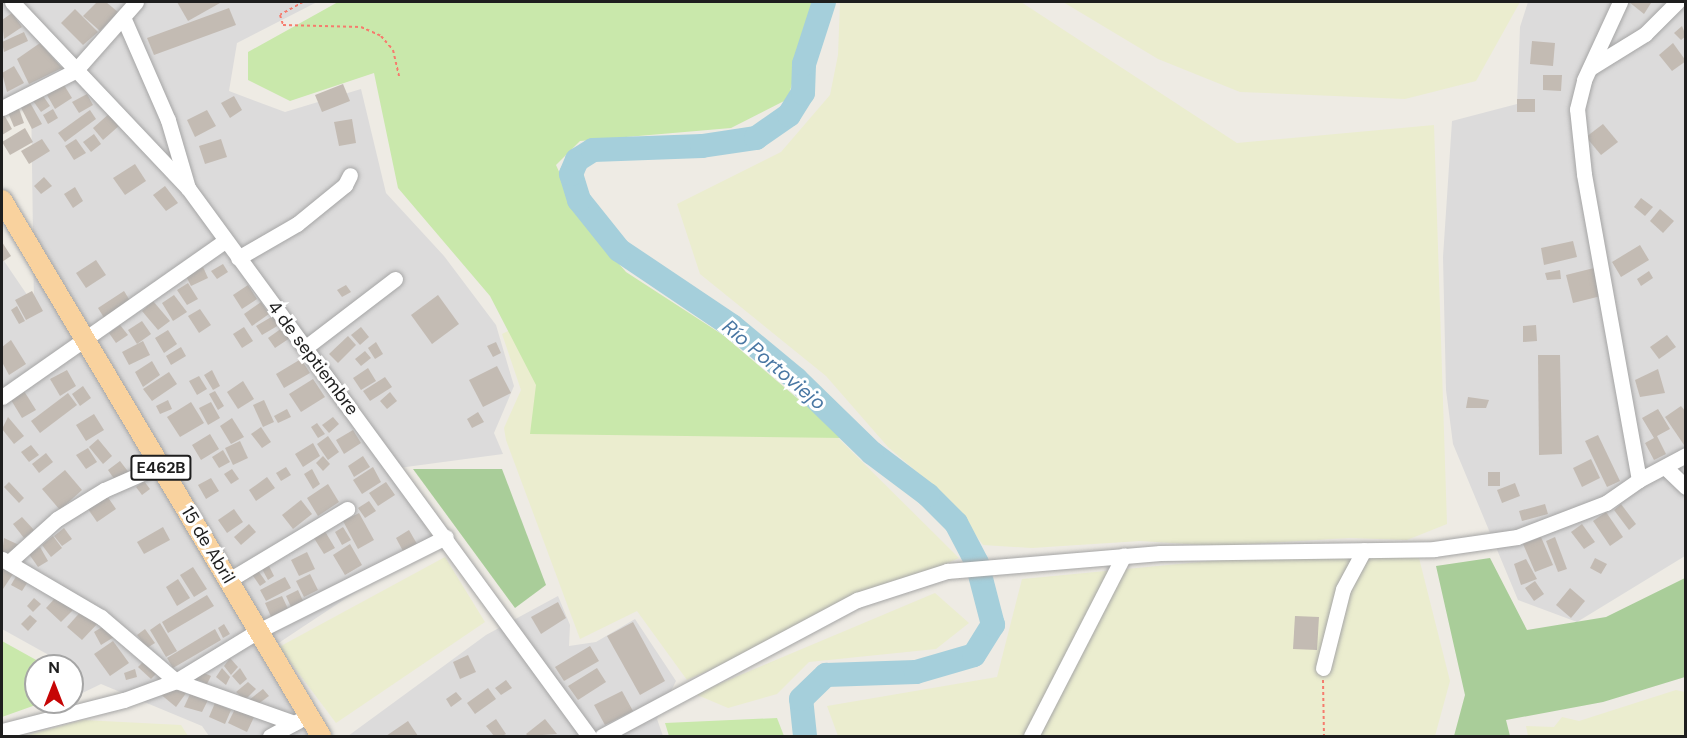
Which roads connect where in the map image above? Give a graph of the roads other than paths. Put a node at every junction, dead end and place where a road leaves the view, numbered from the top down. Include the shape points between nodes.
1 (12, 2) edge
2 (136, 2) edge
3 (1620, 2) edge
4 (1677, 2) edge
5 (123, 17) junction
6 (1590, 68) junction
7 (75, 70) junction
8 (2, 108) edge
9 (350, 175) dead end
10 (188, 188) junction
11 (2, 200) edge
12 (225, 241) junction
13 (238, 258) junction
14 (395, 279) dead end
15 (83, 339) junction
16 (306, 347) junction
17 (2, 397) edge
18 (1686, 455) edge
19 (159, 466) junction
20 (1665, 467) junction
21 (1639, 480) junction
22 (1686, 487) edge
23 (347, 509) dead end
24 (446, 537) junction
25 (1364, 550) junction
26 (1124, 555) junction
27 (5, 561) edge
28 (229, 580) junction
29 (258, 631) junction
30 (1323, 668) road end
31 (176, 681) junction
32 (302, 720) junction
33 (2, 731) edge
34 (270, 736) edge
35 (321, 736) edge
36 (589, 736) edge
37 (602, 736) edge
38 (1031, 736) edge

1 - 7 street, 4 de septiembre
2 - 5 street
3 - 6 street
4 - 6 street via 1645,34
5 - 7 street
5 - 10 street via 168,120
6 - 21 street via 1577,109 1584,174
7 - 8 street
7 - 10 street, 4 de septiembre
9 - 13 street via 345,185 297,224
10 - 12 street, 4 de septiembre
11 - 15 main road, 15 de Abril / E462B
12 - 13 street, 4 de septiembre
12 - 15 street
13 - 16 street, 4 de septiembre
14 - 16 street
15 - 17 street
15 - 19 main road, 15 de Abril / E462B
16 - 24 street, 4 de septiembre
18 - 20 street
19 - 27 street via 105,490 57,519
19 - 28 main road, 15 de Abril / E462B
20 - 21 street
20 - 22 street
21 - 25 street via 1606,503 1517,537 1434,549
23 - 28 street
24 - 29 street
24 - 36 street, 4 de septiembre
25 - 26 street
25 - 30 street via 1343,589
26 - 37 street via 947,570 857,600
26 - 38 street
27 - 31 street via 101,617
28 - 29 main road, 15 de Abril / E462B
29 - 31 street
29 - 32 main road, 15 de Abril / E462B
31 - 32 street
31 - 33 street via 124,700
32 - 34 street
32 - 35 main road, 15 de Abril / E462B

